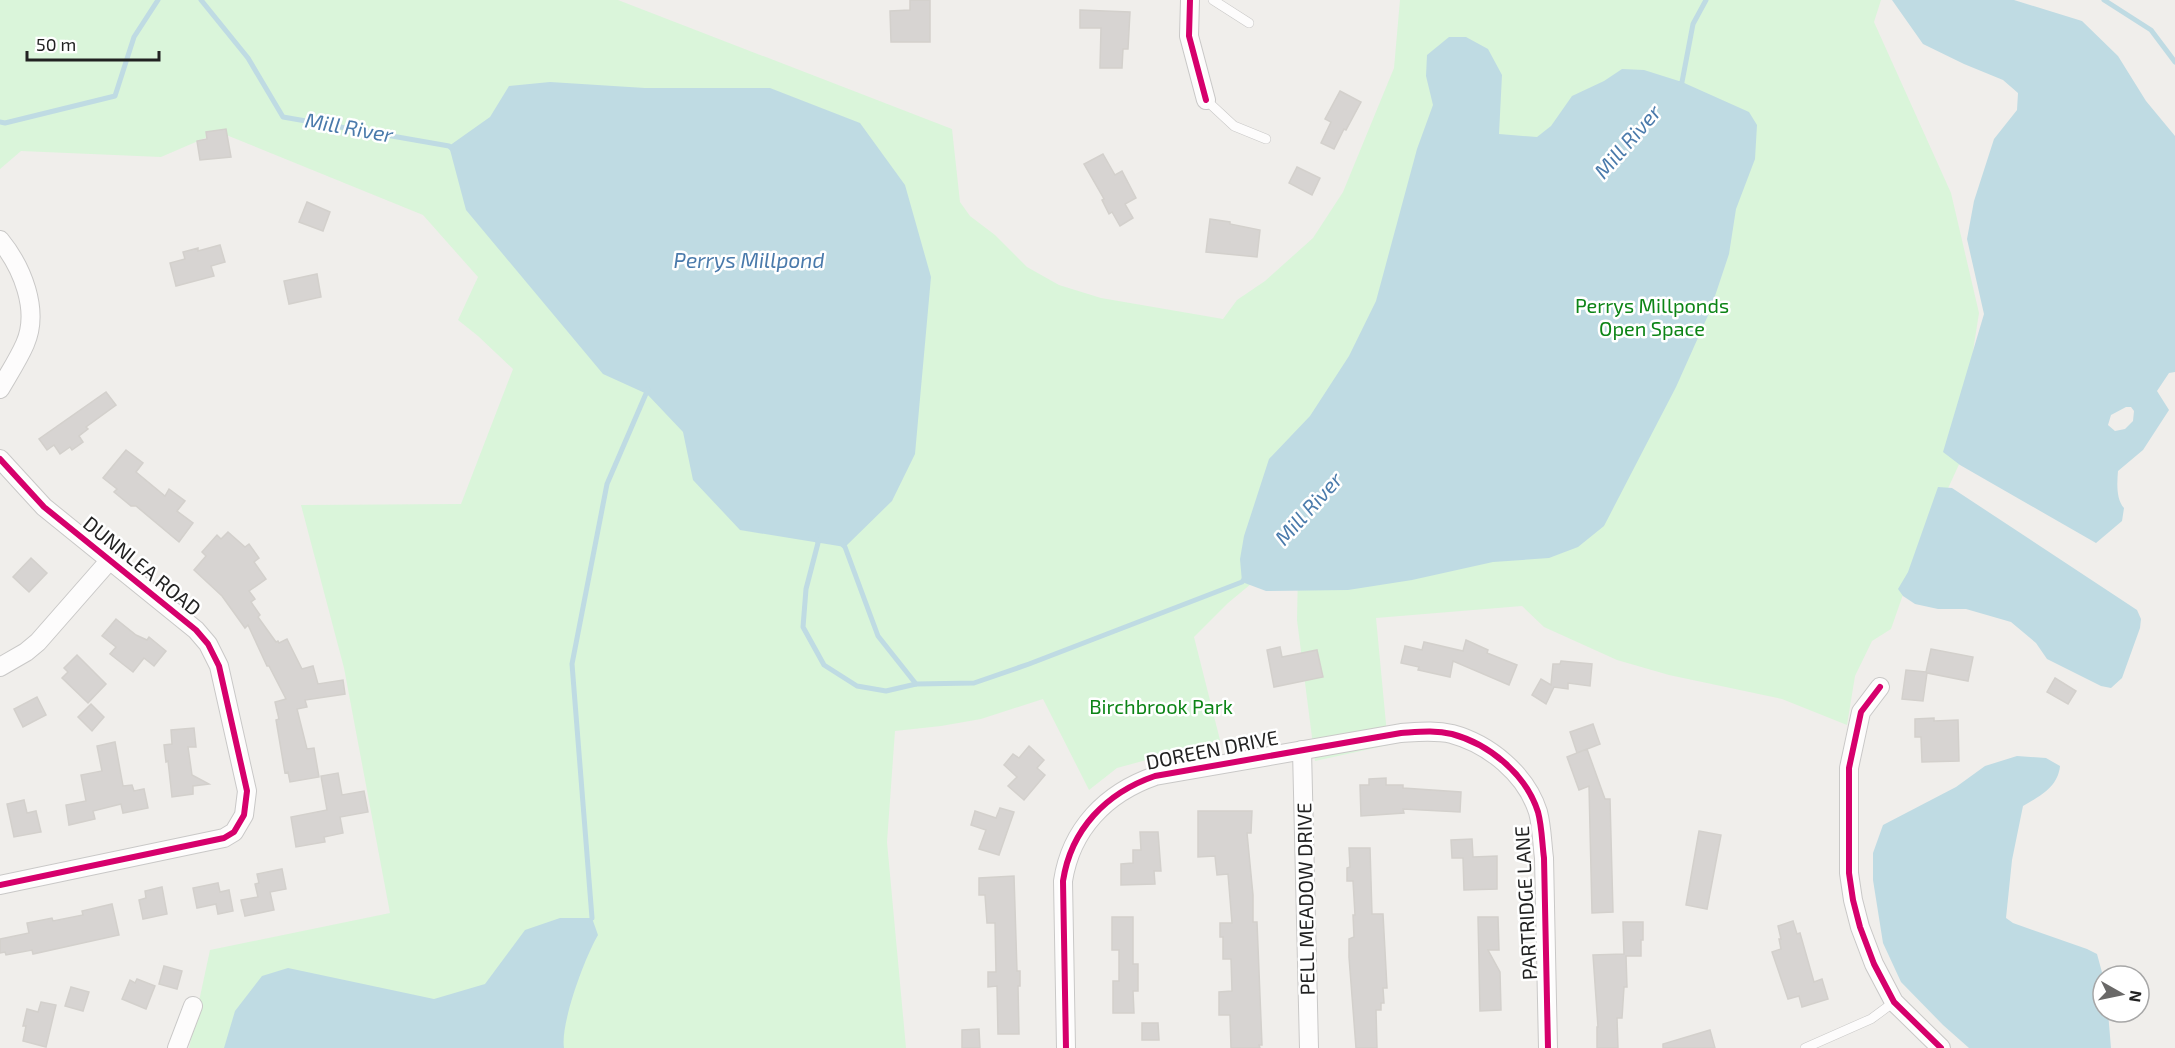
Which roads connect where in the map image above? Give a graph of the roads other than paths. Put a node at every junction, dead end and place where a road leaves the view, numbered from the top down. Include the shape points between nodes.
1 (1190, 0) edge
2 (1213, 0) edge
3 (1249, 22) dead end
4 (1206, 100) joint
5 (1266, 139) dead end
6 (0, 240) edge
7 (0, 389) edge
8 (0, 459) edge
9 (109, 561) junction
10 (0, 667) edge
11 (1880, 687) dead end
12 (1302, 750) junction
13 (0, 885) edge
14 (1894, 1002) junction
15 (194, 1006) dead end
16 (177, 1048) edge
17 (1066, 1048) edge
18 (1309, 1048) edge
19 (1548, 1048) edge
20 (1805, 1048) edge
21 (1941, 1048) edge

1 - 4 street via 1190,36
2 - 3 lane
4 - 5 lane via 1234,126
6 - 7 street via 26,288 31,313 25,345
8 - 9 street, DUNNLEA ROAD via 44,507
9 - 10 street via 38,642
9 - 13 street, DUNNLEA ROAD via 196,630 214,654 247,791 244,815 234,832 224,838
11 - 14 street via 1861,712 1849,768 1849,873 1860,927
12 - 17 street, DOREEN DRIVE via 1155,776 1118,793 1091,817 1074,843 1063,881
12 - 18 street, PELL MEADOW DRIVE
12 - 19 street, PARTRIDGE LANE via 1436,731 1483,747 1523,783 1535,803 1544,858
14 - 20 lane via 1871,1019
14 - 21 street
15 - 16 street

